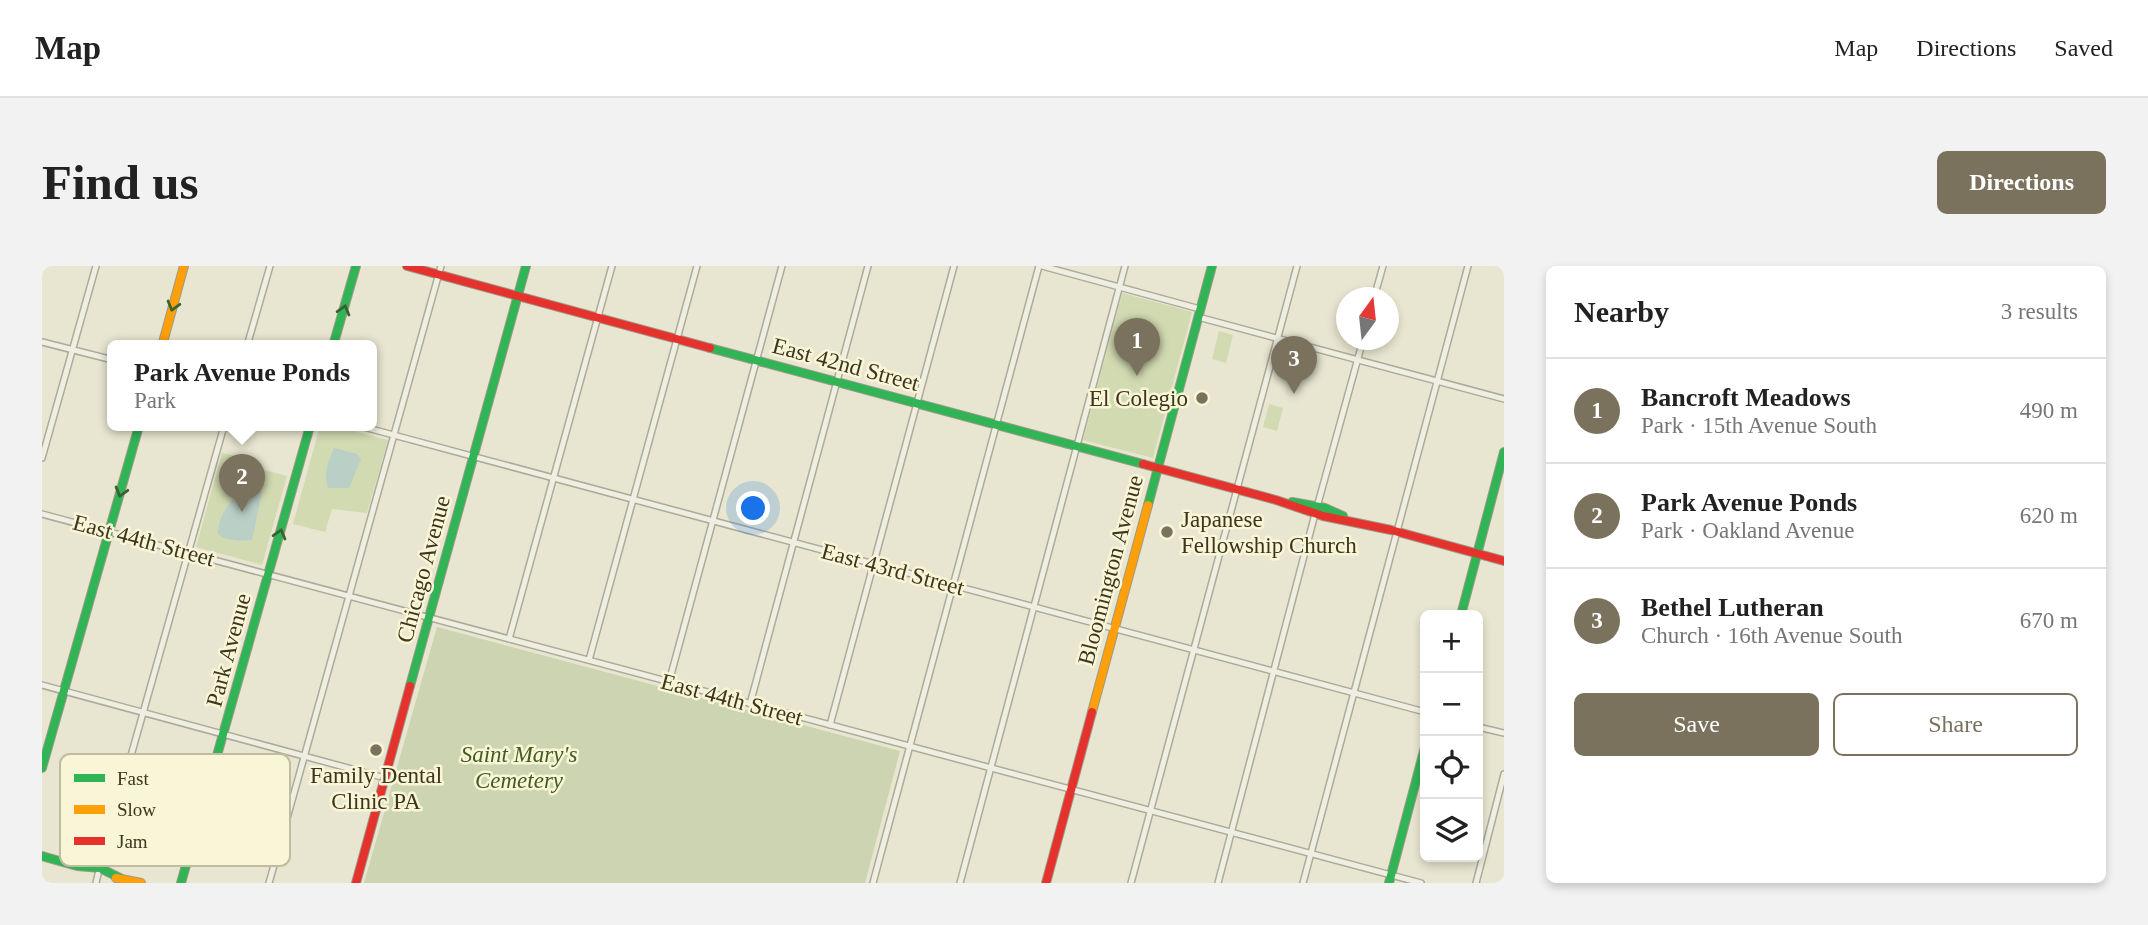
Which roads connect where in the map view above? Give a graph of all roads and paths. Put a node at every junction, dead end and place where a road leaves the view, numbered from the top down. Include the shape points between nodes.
1 (96, 266) edge
2 (184, 266) edge
3 (270, 266) edge
4 (356, 266) edge
5 (407, 266) edge
6 (526, 266) edge
7 (612, 266) edge
8 (697, 266) edge
9 (782, 266) edge
10 (868, 266) edge
11 (954, 266) edge
12 (1040, 266) edge
13 (1125, 266) edge
14 (1212, 266) edge
15 (1297, 266) edge
16 (1383, 266) edge
17 (1468, 266) edge
18 (440, 270) edge
19 (1377, 287) edge
20 (1120, 288) junction
21 (518, 296) junction
22 (1199, 313) junction
23 (598, 317) junction
24 (678, 339) junction
25 (1278, 339) junction
26 (164, 340) edge
27 (249, 340) edge
28 (335, 340) edge
29 (42, 342) edge
30 (73, 350) junction
31 (1360, 350) edge
32 (107, 358) edge
33 (756, 360) junction
34 (1357, 360) junction
35 (1438, 381) junction
36 (837, 382) junction
37 (1504, 399) edge
38 (917, 403) junction
39 (997, 425) junction
40 (377, 430) edge
41 (138, 431) edge
42 (223, 431) edge
43 (309, 431) edge
44 (394, 435) junction
45 (1077, 446) junction
46 (1504, 452) edge
47 (474, 456) junction
48 (42, 458) edge
49 (1157, 468) junction
50 (554, 478) junction
51 (1237, 489) junction
52 (634, 500) junction
53 (1316, 510) junction
54 (42, 514) edge
55 (714, 522) junction
56 (110, 531) junction
57 (1398, 532) junction
58 (793, 543) junction
59 (189, 552) junction
60 (1477, 553) junction
61 (1504, 561) edge
62 (874, 564) junction
63 (268, 574) junction
64 (953, 586) junction
65 (348, 595) junction
66 (1034, 607) junction
67 (1462, 610) edge
68 (429, 617) junction
69 (1114, 629) junction
70 (509, 639) junction
71 (1194, 651) junction
72 (589, 660) junction
73 (1274, 672) junction
74 (669, 682) junction
75 (42, 685) edge
76 (64, 691) junction
77 (1354, 693) junction
78 (750, 704) junction
79 (1420, 711) edge
80 (144, 712) junction
81 (830, 725) junction
82 (1483, 728) edge
83 (224, 733) junction
84 (1504, 733) edge
85 (910, 747) junction
86 (132, 754) edge
87 (218, 754) edge
88 (304, 755) junction
89 (1420, 766) edge
90 (42, 768) edge
91 (990, 768) junction
92 (1504, 774) edge
93 (385, 778) junction
94 (1071, 790) junction
95 (290, 806) edge
96 (1151, 811) junction
97 (1232, 833) junction
98 (1311, 854) junction
99 (42, 856) edge
100 (60, 861) edge
101 (77, 866) edge
102 (186, 866) edge
103 (274, 866) edge
104 (98, 876) edge
105 (1390, 879) edge
106 (141, 883) edge
107 (181, 883) edge
108 (269, 883) edge
109 (356, 883) edge
110 (873, 883) edge
111 (960, 883) edge
112 (1046, 883) edge
113 (1131, 883) edge
114 (1218, 883) edge
115 (1303, 883) edge
116 (1421, 883) edge
117 (1476, 883) edge

1 - 30 street
2 -> 26 street
3 - 27 street
28 -> 4 street
5 - 18 street, East 42nd Street
6 - 21 street, Chicago Avenue
7 - 23 street
8 - 24 street
9 - 33 street
10 - 36 street
11 - 38 street
12 - 20 street
12 - 39 street
13 - 20 street
14 - 22 street, Bloomington Avenue
15 - 25 street
16 - 19 street
17 - 35 street
18 - 21 street, East 42nd Street
18 - 44 street
20 - 22 street
20 - 45 street
21 - 23 street, East 42nd Street
21 - 47 street, Chicago Avenue
22 - 25 street
22 - 49 street, Bloomington Avenue
23 - 24 street, East 42nd Street
23 - 50 street
24 - 33 street, East 42nd Street
24 - 52 street
25 - 34 street
25 - 51 street
29 - 30 street
30 - 32 street
30 - 48 street
31 - 34 street
33 - 36 street, East 42nd Street
33 - 55 street
34 - 35 street
34 - 53 street
35 - 37 street
35 - 57 street
36 - 38 street, East 42nd Street
36 - 58 street
38 - 39 street, East 42nd Street
38 - 62 street
39 - 45 street, East 42nd Street
39 - 64 street
40 - 44 street, East 43rd Street
41 -> 56 street
42 - 59 street
63 -> 43 street, Park Avenue
44 - 47 street, East 43rd Street
44 - 65 street
45 - 49 street, East 42nd Street
45 - 66 street
46 - 60 street
47 - 50 street, East 43rd Street
47 - 68 street, Chicago Avenue
49 - 51 street, East 42nd Street
49 - 69 street, Bloomington Avenue
50 - 52 street, East 43rd Street
50 - 70 street
51 - 53 street, East 42nd Street
51 - 71 street
52 - 55 street, East 43rd Street
52 - 72 street
53 - 57 street, East 42nd Street
53 - 73 street
54 - 56 street, East 44th Street
55 - 58 street, East 43rd Street
55 - 74 street
56 - 59 street, East 44th Street
56 - 76 street
57 - 60 street, East 42nd Street
57 - 77 street
58 - 62 street, East 43rd Street
58 - 78 street
59 - 63 street, East 44th Street
59 - 80 street
60 - 61 street, East 42nd Street
60 - 67 street
62 - 64 street, East 43rd Street
62 - 81 street
63 - 65 street, East 44th Street
63 - 83 street, Park Avenue
64 - 66 street, East 43rd Street
64 - 85 street
65 - 68 street, East 44th Street
65 - 88 street
66 - 69 street, East 43rd Street
66 - 91 street
68 - 70 street, East 44th Street
68 - 93 street, Chicago Avenue
69 - 71 street, East 43rd Street
69 - 94 street, Bloomington Avenue
70 - 72 street, East 44th Street
71 - 73 street, East 43rd Street
71 - 96 street
72 - 74 street, East 44th Street
73 - 77 street, East 43rd Street
73 - 97 street
74 - 78 street, East 44th Street
75 - 76 street
76 - 80 street
76 - 90 street
77 - 79 street, East 43rd Street
77 - 98 street
78 - 81 street, East 44th Street
80 - 83 street
80 - 86 street
81 - 85 street, East 44th Street
82 - 84 street
83 - 87 street, Park Avenue
83 - 88 street
85 - 91 street, East 44th Street
85 - 110 street
88 - 93 street
88 - 95 street
89 - 105 street
91 - 94 street, East 44th Street
91 - 111 street
92 - 117 street
93 - 109 street, Chicago Avenue
94 - 96 street, East 44th Street
94 - 112 street, Bloomington Avenue
96 - 97 street, East 44th Street
96 - 113 street
97 - 98 street, East 44th Street
97 - 114 street
98 - 105 street, East 44th Street
98 - 115 street
99 - 100 street
101 - 104 street
102 - 107 street, Park Avenue
103 - 108 street
104 - 106 street
105 - 116 street, East 44th Street

